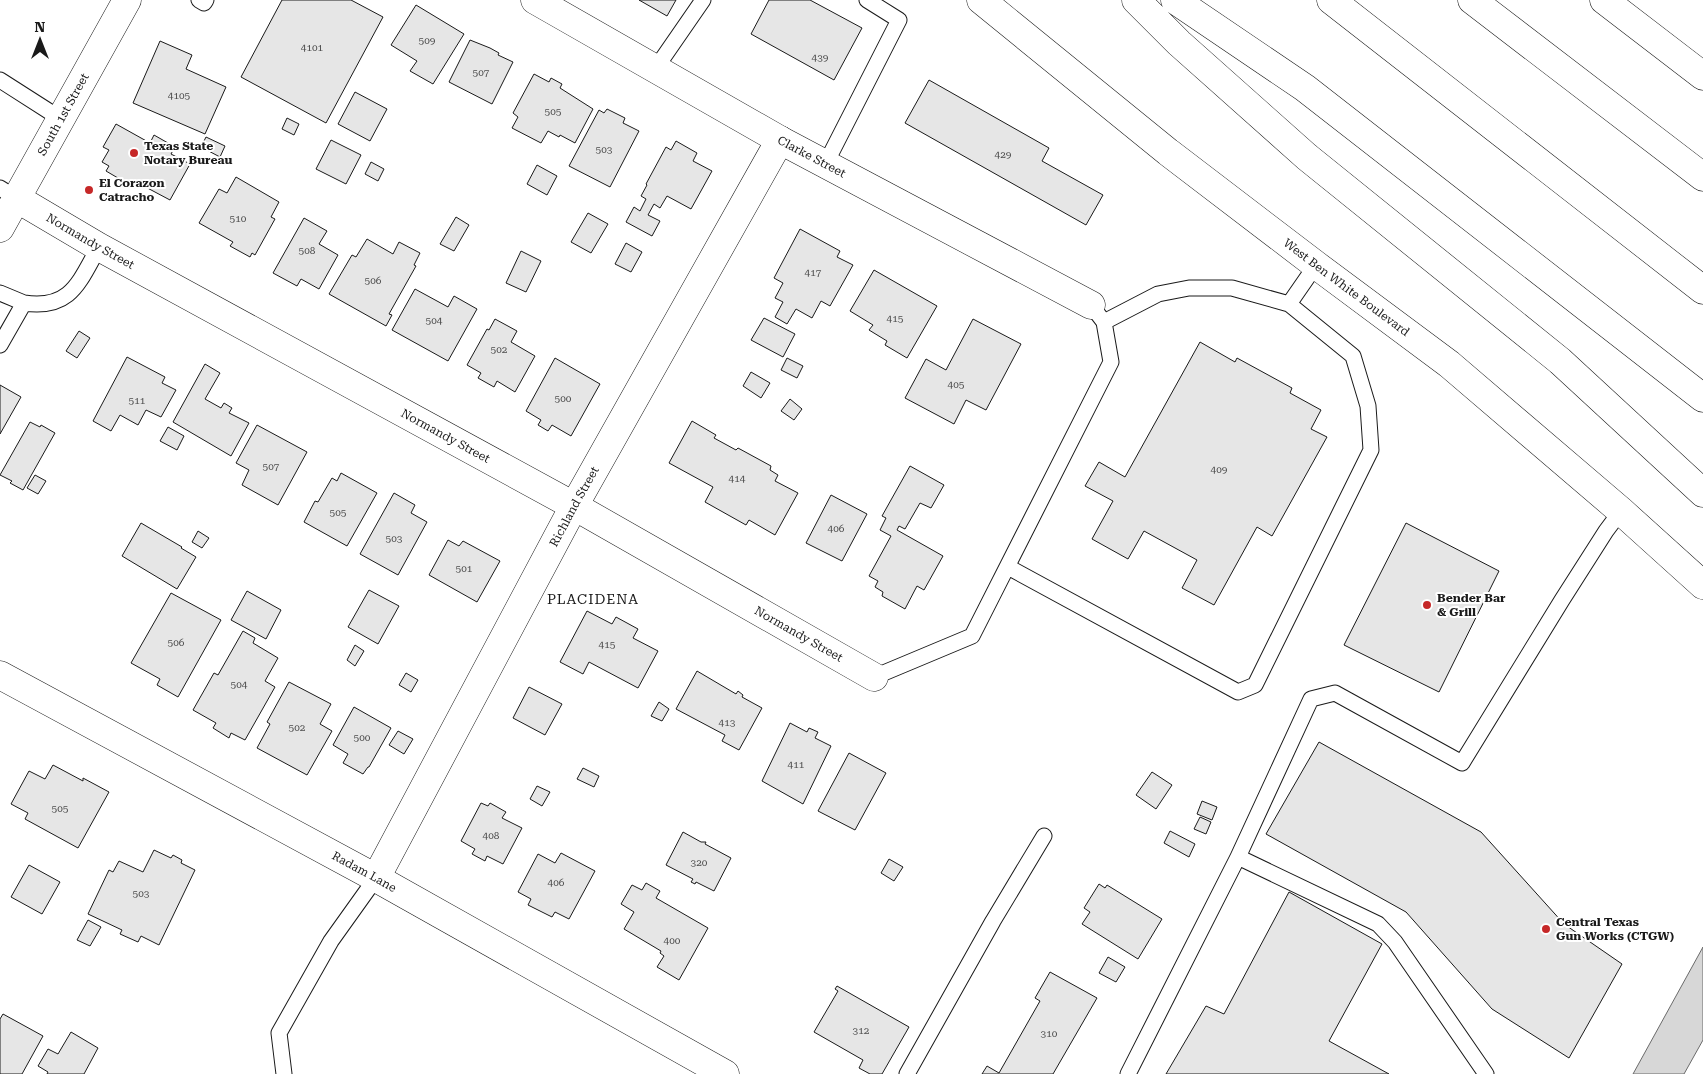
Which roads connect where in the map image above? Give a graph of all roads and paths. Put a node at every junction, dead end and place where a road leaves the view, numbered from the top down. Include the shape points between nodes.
1 (126, 0) edge
2 (199, 0) edge
3 (206, 0) edge
4 (535, 0) edge
5 (703, 0) edge
6 (867, 0) edge
7 (981, 0) edge
8 (1136, 0) edge
9 (1176, 0) edge
10 (1331, 0) edge
11 (1472, 0) edge
12 (1604, 0) edge
13 (656, 68) junction
14 (1703, 76) edge
15 (0, 80) edge
16 (61, 119) junction
17 (780, 140) junction
18 (826, 163) junction
19 (1703, 176) edge
20 (8, 193) edge
21 (0, 228) edge
22 (99, 247) junction
23 (1316, 265) junction
24 (1703, 290) edge
25 (0, 293) edge
26 (24, 303) junction
27 (1289, 304) junction
28 (1097, 314) junction
29 (0, 345) edge
30 (1703, 398) edge
31 (1703, 493) edge
32 (574, 506) junction
33 (1621, 511) junction
34 (1008, 567) junction
35 (1703, 585) edge
36 (0, 675) edge
37 (874, 677) joint
38 (1044, 836) dead end
39 (1238, 857) junction
40 (376, 878) junction
41 (284, 1074) edge
42 (725, 1074) edge
43 (907, 1074) edge
44 (1128, 1074) edge
45 (1486, 1074) edge

1 - 16 main road, South 1st Street
2 - 3 lane via 204,3
4 - 13 main road, Clarke Street
5 - 13 lane
6 - 18 lane via 899,20
7 - 23 main road, West Ben White Boulevard via 1168,152
8 - 31 main road via 1307,158 1560,361
9 - 30 main road via 1305,88
10 - 24 main road
11 - 19 main road
12 - 14 main road
13 - 17 main road, Clarke Street
15 - 16 lane
16 - 20 main road, South 1st Street
17 - 18 main road, Clarke Street
17 - 32 main road, Richland Street
18 - 28 main road, Clarke Street
20 - 21 main road, South 1st Street
20 - 22 main road, Normandy Street
22 - 26 lane via 78,283 64,298 39,305
22 - 32 main road, Normandy Street
23 - 27 lane
23 - 33 main road, West Ben White Boulevard via 1449,364
25 - 26 lane
26 - 29 lane
27 - 28 lane via 1232,288 1189,288 1158,294
27 - 34 lane via 1353,356 1368,406 1371,450 1255,686 1238,692
28 - 34 lane via 1111,362
32 - 37 main road, Normandy Street
32 - 40 main road, Richland Street
33 - 35 main road, West Ben White Boulevard
33 - 39 lane via 1462,763 1335,693 1311,699
34 - 37 lane via 972,636
36 - 40 main road, Radam Lane
38 - 43 lane
39 - 44 lane
39 - 45 lane via 1378,924 1395,942
40 - 41 lane via 331,941 279,1033
40 - 42 main road, Radam Lane

